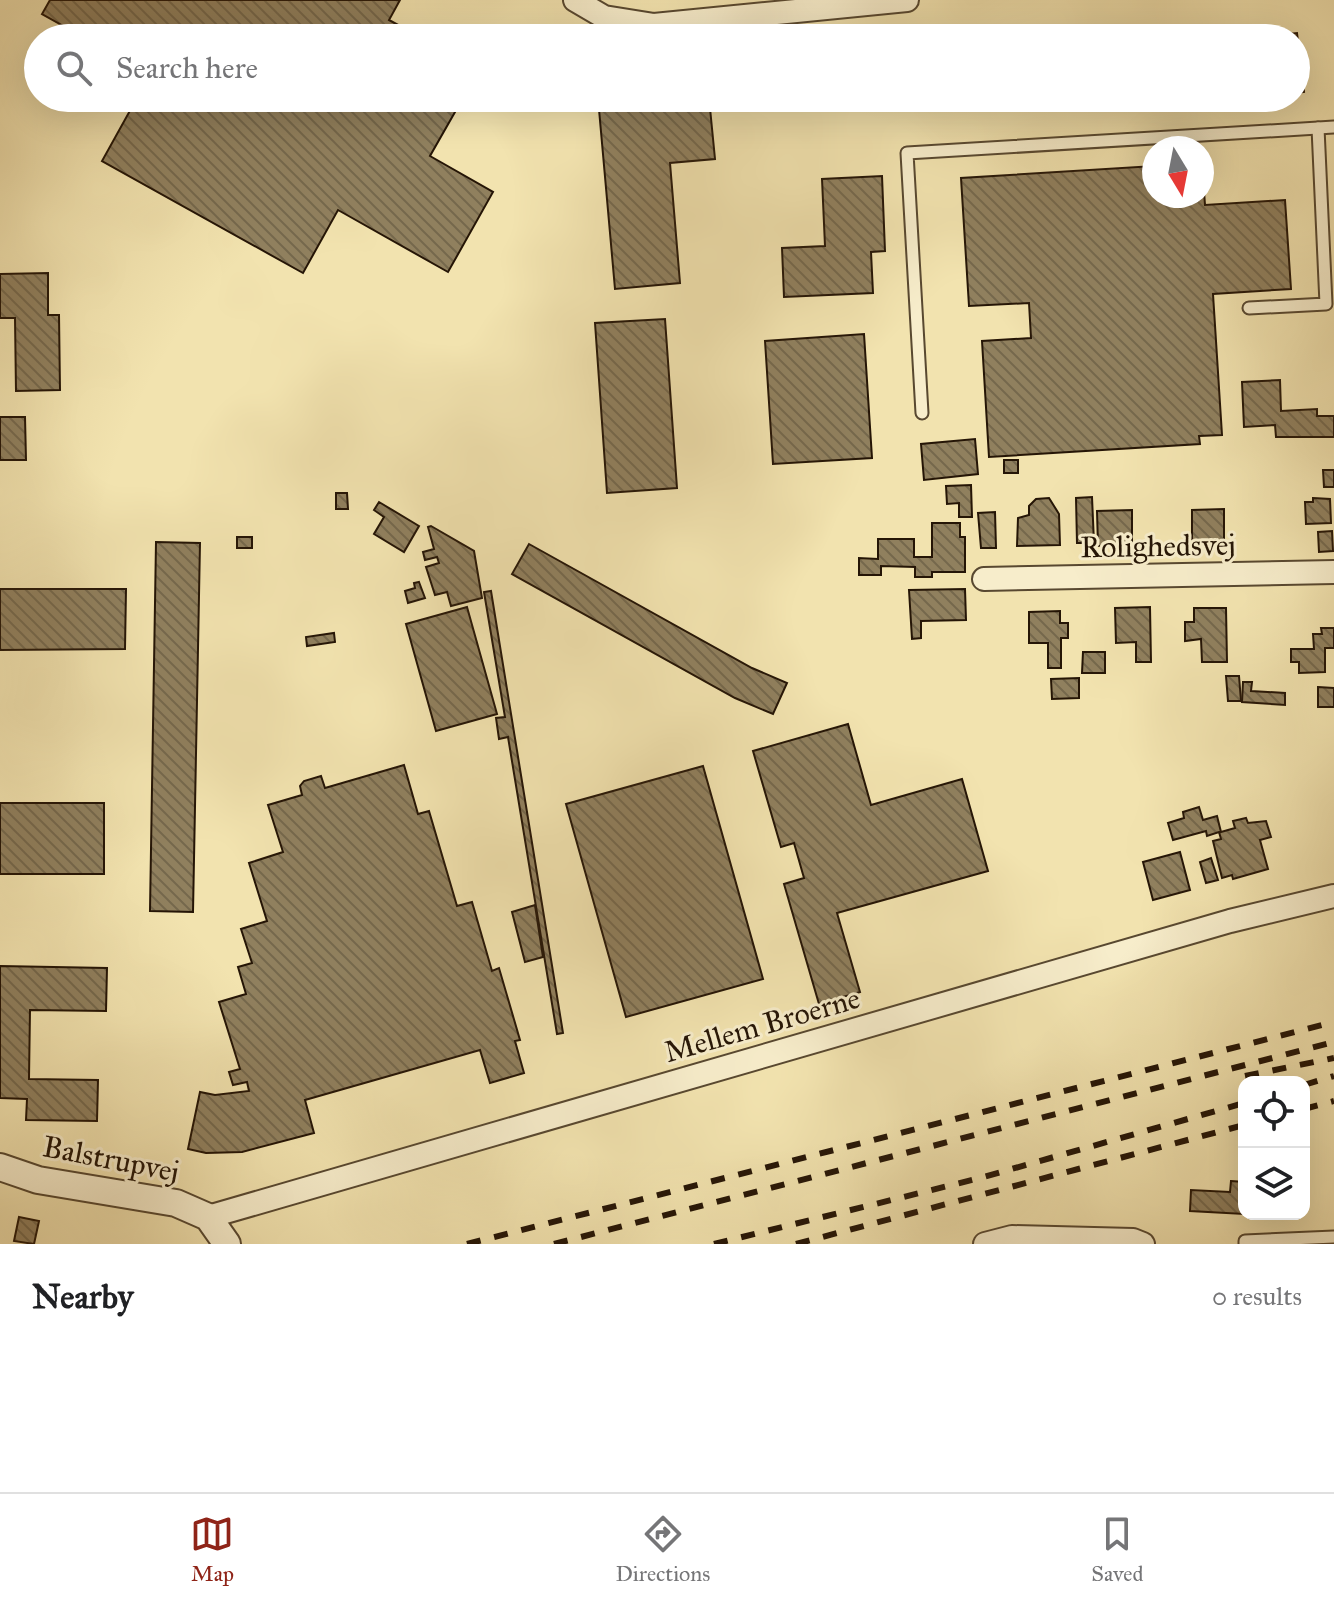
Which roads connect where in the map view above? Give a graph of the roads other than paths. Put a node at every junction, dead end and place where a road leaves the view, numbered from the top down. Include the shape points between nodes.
1 (575, 0) edge
2 (898, 0) edge
3 (907, 0) edge
4 (648, 24) edge
5 (664, 24) edge
6 (1334, 127) edge
7 (1318, 128) junction
8 (1249, 308) dead end
9 (922, 413) dead end
10 (1334, 572) edge
11 (984, 579) dead end
12 (1334, 896) edge
13 (0, 1167) edge
14 (208, 1217) junction
15 (1334, 1237) edge
16 (227, 1244) edge
17 (985, 1244) edge
18 (1143, 1244) edge
19 (1245, 1244) edge

1 - 4 street via 604,17
2 - 3 street
2 - 5 street
6 - 7 lane
7 - 8 lane via 1326,304
7 - 9 lane via 907,153
10 - 11 street, Rolighedsvej
12 - 14 street, Mellem Broerne via 1230,921
13 - 14 street, Balstrupvej via 38,1180 176,1203
14 - 16 street
15 - 19 lane
17 - 18 street via 1012,1237

